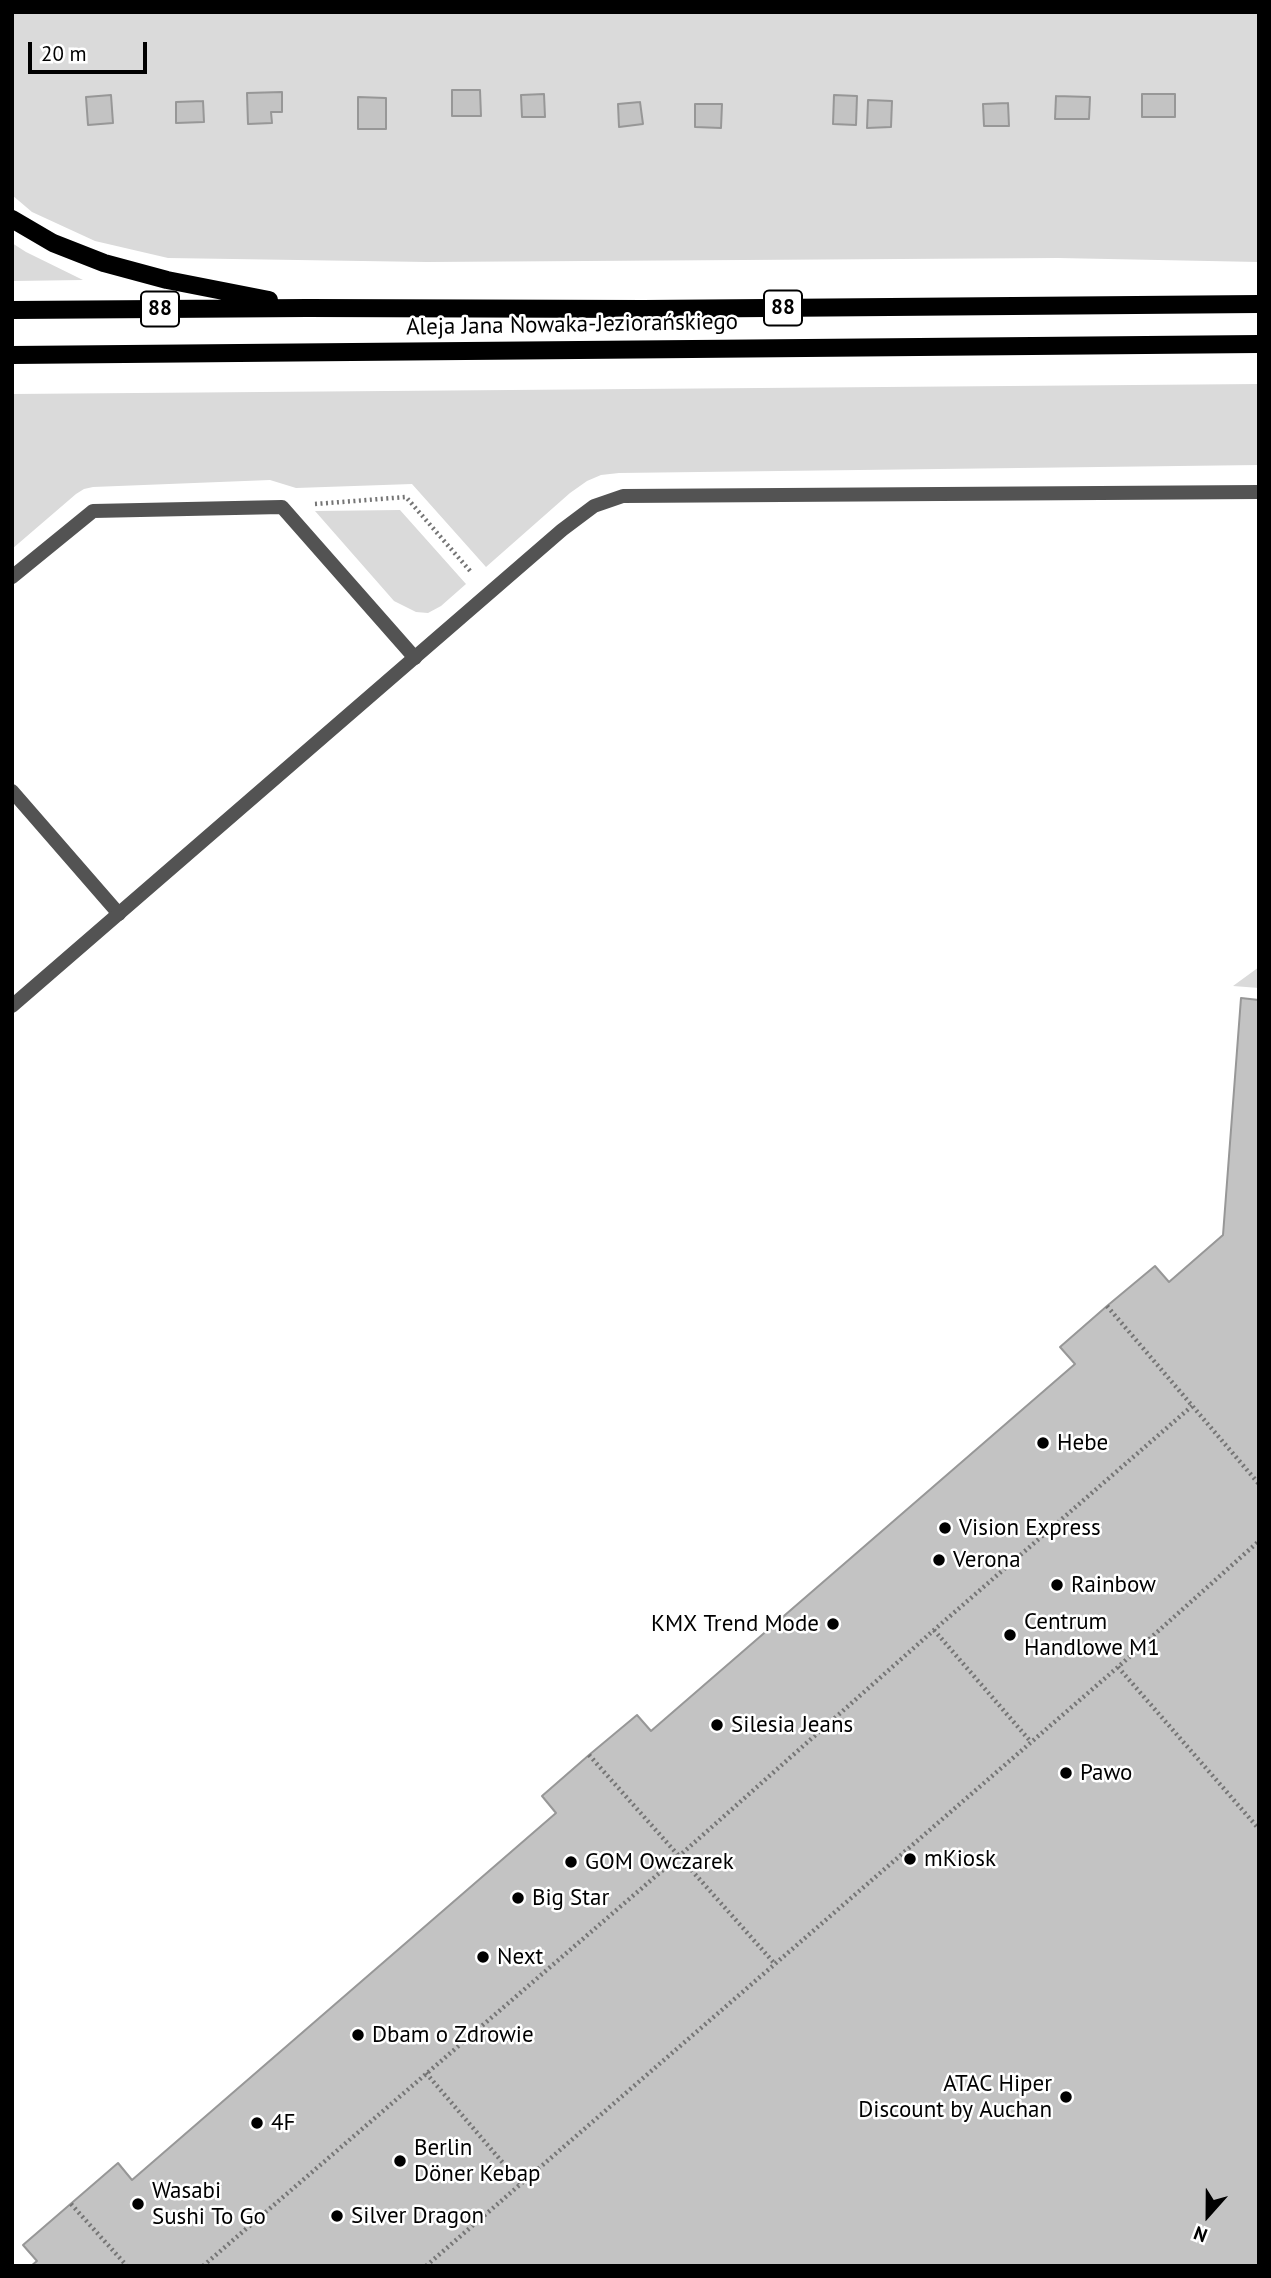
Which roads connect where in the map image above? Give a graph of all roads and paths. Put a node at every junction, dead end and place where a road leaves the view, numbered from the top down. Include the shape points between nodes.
1 (12, 219) edge
2 (1259, 304) edge
3 (307, 308) junction
4 (12, 310) edge
5 (1259, 344) edge
6 (12, 355) edge
7 (1259, 492) edge
8 (282, 507) junction
9 (12, 577) edge
10 (490, 594) junction
11 (415, 658) junction
12 (12, 791) edge
13 (119, 914) junction
14 (12, 1006) edge
15 (1107, 1306) dead end
16 (1192, 1406) junction
17 (1259, 1484) edge
18 (1259, 1541) edge
19 (934, 1630) junction
20 (1118, 1667) junction
21 (1031, 1742) junction
22 (589, 1755) dead end
23 (1259, 1829) edge
24 (678, 1857) junction
25 (775, 1964) junction
26 (426, 2073) junction
27 (522, 2184) junction
28 (71, 2204) dead end
29 (127, 2266) edge
30 (203, 2266) edge
31 (427, 2266) edge

1 - 3 main road via 53,243 104,263
2 - 3 main road, Aleja Jana Nowaka-Jeziorańskiego / 88
3 - 4 main road, Aleja Jana Nowaka-Jeziorańskiego / 88
5 - 6 main road, Aleja Jana Nowaka-Jeziorańskiego / 88
7 - 10 street via 623,496 594,506
8 - 9 street via 93,511
8 - 10 path via 406,497
8 - 11 street
10 - 11 street
11 - 13 street
12 - 13 street
13 - 14 street
15 - 16 path
16 - 17 path
16 - 19 path
18 - 20 path
19 - 21 path
19 - 24 path
20 - 21 path
20 - 23 path
21 - 25 path
22 - 24 path
24 - 25 path
24 - 26 path
25 - 27 path
26 - 27 path
26 - 30 path
27 - 31 path
28 - 29 path

